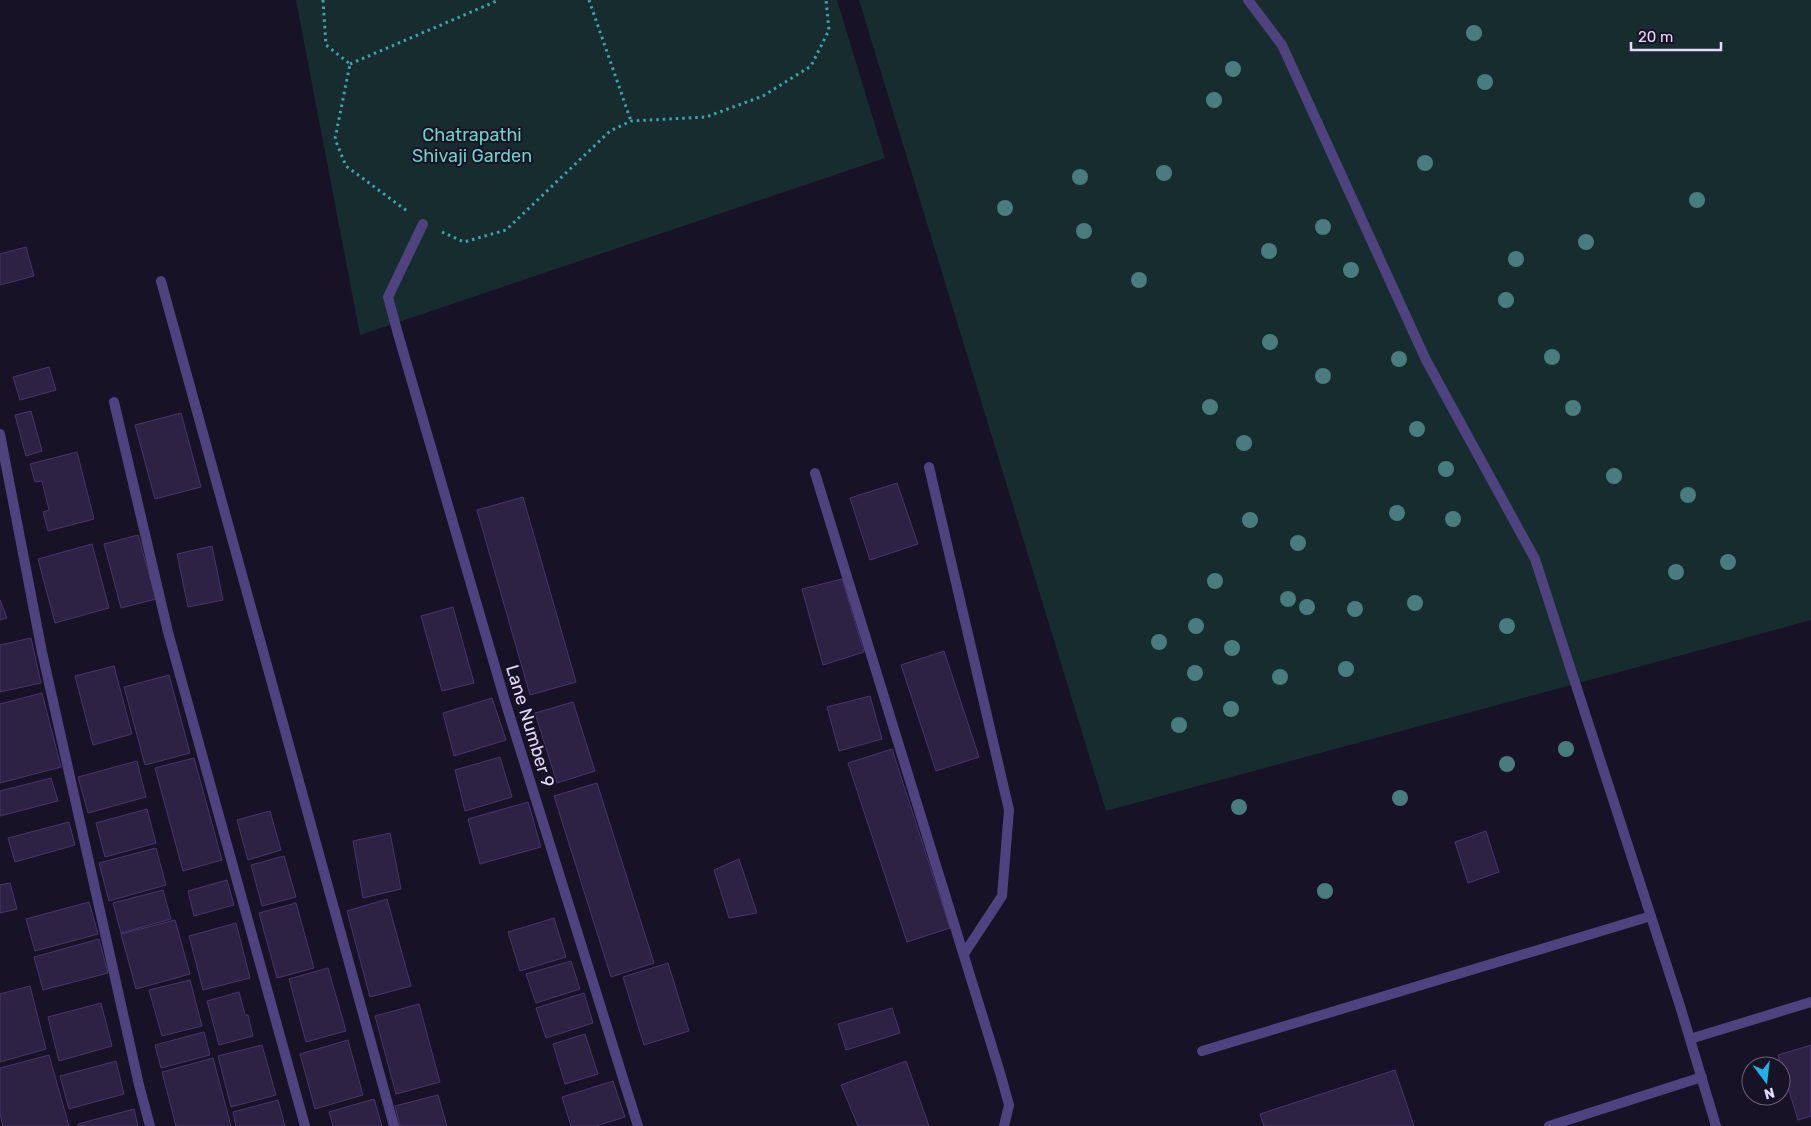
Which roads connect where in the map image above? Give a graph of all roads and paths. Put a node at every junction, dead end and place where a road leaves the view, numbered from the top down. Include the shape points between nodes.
1 (323, 0) edge
2 (500, 0) edge
3 (589, 0) edge
4 (826, 0) edge
5 (1248, 0) edge
6 (350, 64) junction
7 (631, 121) junction
8 (423, 224) junction
9 (161, 281) dead end
10 (114, 402) dead end
11 (0, 434) edge
12 (929, 467) dead end
13 (814, 473) dead end
14 (1651, 916) junction
15 (964, 954) junction
16 (1811, 1002) edge
17 (1690, 1039) junction
18 (1202, 1051) dead end
19 (1702, 1077) junction
20 (150, 1126) edge
21 (306, 1126) edge
22 (394, 1126) edge
23 (638, 1126) edge
24 (1004, 1126) edge
25 (1549, 1126) edge
26 (1716, 1126) edge

1 - 6 path via 326,45
2 - 6 path
3 - 7 path
4 - 7 path via 829,30 811,66 763,96 706,117
5 - 14 street via 1282,45 1426,360 1535,559
6 - 8 path via 335,139 346,166
7 - 8 path via 610,131 506,230 464,242
8 - 23 street, Lane Number 9 via 388,298 505,701
9 - 22 street
10 - 21 street via 168,632
11 - 20 street via 50,689
12 - 15 street via 1009,810 1002,896
13 - 15 street
14 - 17 street
14 - 18 street
15 - 24 street via 1009,1104
16 - 17 street
17 - 19 street
19 - 25 street
19 - 26 street

